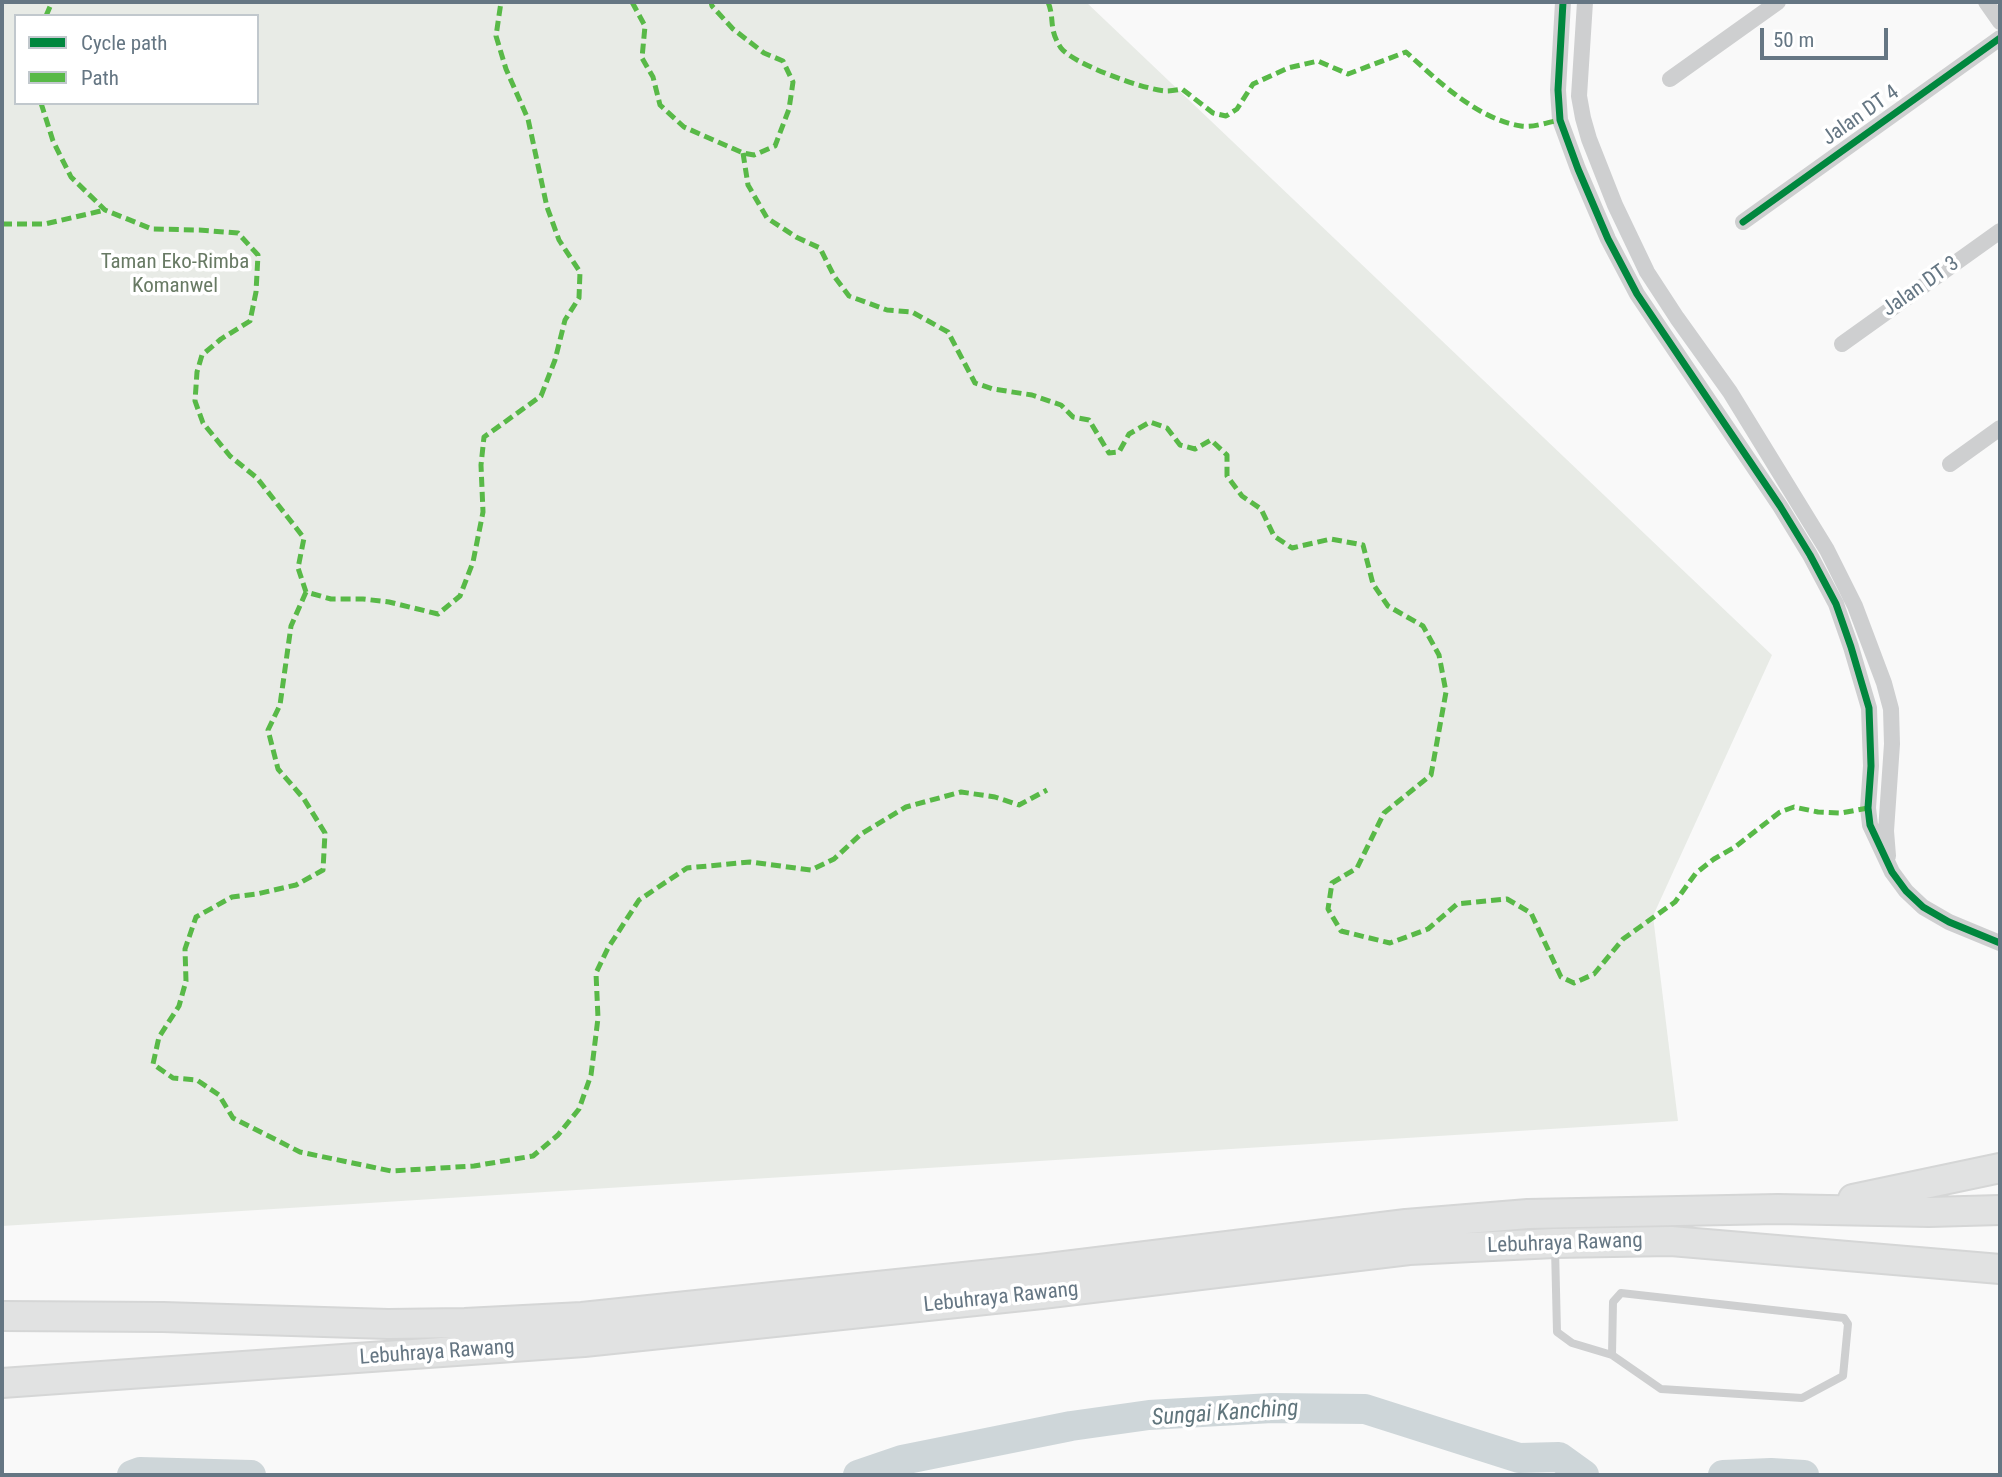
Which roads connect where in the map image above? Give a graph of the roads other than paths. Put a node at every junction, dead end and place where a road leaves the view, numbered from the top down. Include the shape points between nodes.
1 (1563, 2) edge
2 (1585, 2) edge
3 (1778, 2) edge
4 (1986, 2) edge
5 (2000, 22) edge
6 (2000, 38) edge
7 (1670, 79) dead end
8 (1743, 222) dead end
9 (2000, 231) edge
10 (1842, 344) dead end
11 (2000, 428) edge
12 (1950, 464) dead end
13 (1892, 873) junction
14 (2000, 943) edge
15 (2000, 1168) edge
16 (1778, 1209) junction
17 (2000, 1210) edge
18 (1555, 1243) junction
19 (2000, 1269) edge
20 (2, 1316) edge
21 (1612, 1355) junction
22 (2, 1383) edge

1 - 13 street via 1560,120 1578,169 1637,294 1780,506 1836,604 1869,708 1870,825
2 - 13 street via 1581,107 1615,205 1647,272 1730,392 1827,550 1885,683 1891,709 1886,831
3 - 7 street
4 - 5 street
6 - 8 street, Jalan DT 4
9 - 10 street, Jalan DT 3
11 - 12 street
13 - 14 street via 1923,906
15 - 16 highway via 1850,1200
16 - 17 highway, Lebuhraya Rawang
16 - 20 highway, Lebuhraya Rawang via 1528,1214 1433,1222 582,1317 388,1324
18 - 19 highway, Lebuhraya Rawang via 1671,1241
18 - 21 lane via 1557,1332 1572,1343
18 - 22 highway, Lebuhraya Rawang via 1409,1250 584,1342
21 - 21 lane via 1612,1302 1621,1293 1844,1318 1849,1324 1843,1376 1802,1398 1661,1389

